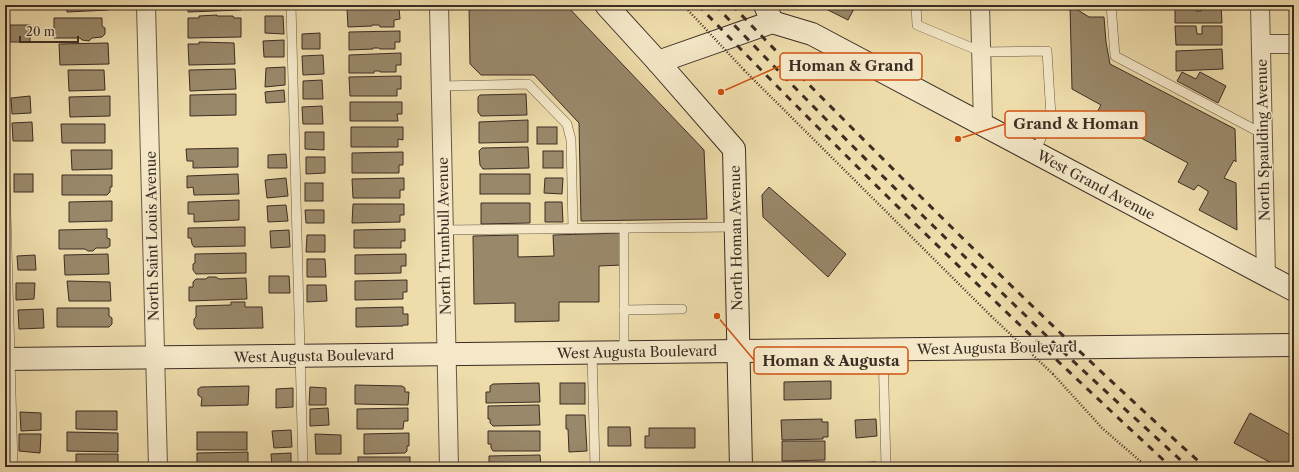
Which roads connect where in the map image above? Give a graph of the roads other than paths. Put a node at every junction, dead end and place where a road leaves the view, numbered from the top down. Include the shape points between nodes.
1 (146, 5) edge
2 (291, 5) edge
3 (439, 5) edge
4 (606, 5) edge
5 (916, 5) edge
6 (980, 5) edge
7 (1111, 5) edge
8 (1260, 5) edge
9 (768, 13) edge
10 (1261, 44) junction
11 (1294, 44) edge
12 (982, 52) junction
13 (658, 62) junction
14 (441, 86) junction
15 (983, 125) junction
16 (1263, 134) junction
17 (1035, 152) junction
18 (5, 176) edge
19 (736, 227) junction
20 (624, 228) junction
21 (573, 229) junction
22 (444, 230) junction
23 (1266, 276) junction
24 (1294, 290) edge
25 (682, 309) dead end
26 (624, 310) junction
27 (1294, 345) edge
28 (883, 349) junction
29 (738, 351) junction
30 (624, 352) junction
31 (592, 353) junction
32 (447, 354) junction
33 (300, 356) junction
34 (155, 357) junction
35 (8, 359) edge
36 (13, 467) edge
37 (158, 467) edge
38 (303, 467) edge
39 (449, 467) edge
40 (595, 467) edge
41 (741, 467) edge
42 (886, 467) edge

1 - 34 street, North Saint Louis Avenue
2 - 33 lane
3 - 14 street, North Trumbull Avenue
4 - 13 street
5 - 12 lane via 917,25
6 - 12 street
7 - 16 lane via 1115,56
8 - 10 street, North Spaulding Avenue
9 - 13 street, West Grand Avenue
9 - 15 street, West Grand Avenue
10 - 11 street
10 - 16 street, North Spaulding Avenue
12 - 15 street
12 - 17 lane via 1047,51 1051,116
13 - 19 street, North Homan Avenue via 734,149
14 - 21 lane via 528,84 567,124 571,140
14 - 22 street, North Trumbull Avenue
15 - 17 street, West Grand Avenue
16 - 23 street, North Spaulding Avenue
17 - 23 street, West Grand Avenue
18 - 35 lane
19 - 20 lane
19 - 29 street, North Homan Avenue
20 - 21 lane
20 - 26 lane
21 - 22 lane
22 - 32 street, North Trumbull Avenue
23 - 24 street, West Grand Avenue
25 - 26 lane
26 - 30 lane
27 - 28 street, West Augusta Boulevard
28 - 29 street, West Augusta Boulevard
28 - 42 lane
29 - 30 street, West Augusta Boulevard
29 - 41 street, North Homan Avenue
30 - 31 street, West Augusta Boulevard
31 - 32 street, West Augusta Boulevard
31 - 40 lane
32 - 33 street, West Augusta Boulevard
32 - 39 street, North Trumbull Avenue
33 - 34 street, West Augusta Boulevard
33 - 38 lane
34 - 35 street, West Augusta Boulevard
34 - 37 street, North Saint Louis Avenue
35 - 36 lane

